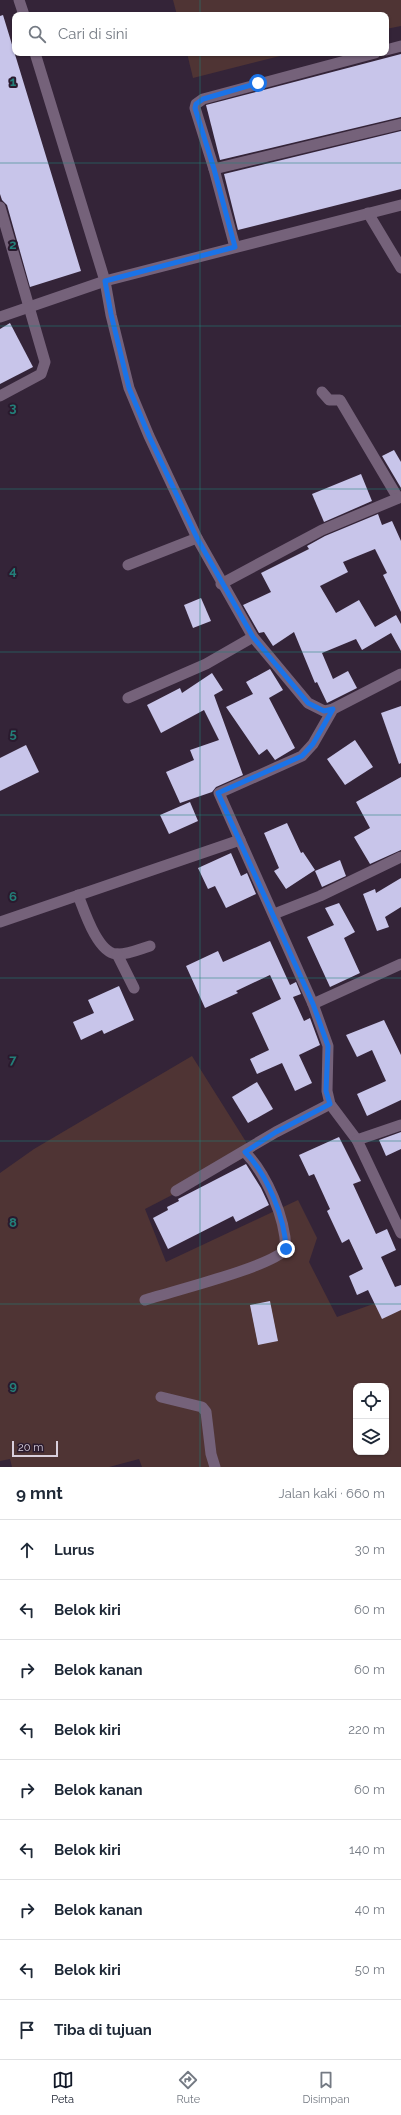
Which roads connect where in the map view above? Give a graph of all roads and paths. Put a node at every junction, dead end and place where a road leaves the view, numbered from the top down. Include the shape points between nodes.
1 (19, 0) edge
2 (23, 12) edge
3 (401, 46) edge
4 (389, 49) edge
5 (36, 56) edge
6 (363, 56) edge
7 (401, 124) edge
8 (214, 169) junction
9 (401, 205) edge
10 (0, 207) edge
11 (368, 213) junction
12 (4, 232) edge
13 (235, 247) junction
14 (401, 268) edge
15 (105, 281) junction
16 (30, 306) junction
17 (0, 317) edge
18 (322, 392) dead end
19 (0, 396) edge
20 (399, 498) edge
21 (197, 538) junction
22 (128, 565) dead end
23 (221, 584) junction
24 (253, 637) junction
25 (401, 674) edge
26 (128, 698) dead end
27 (333, 709) junction
28 (240, 840) junction
29 (401, 857) edge
30 (78, 895) junction
31 (274, 914) junction
32 (0, 922) edge
33 (150, 946) dead end
34 (117, 954) junction
35 (401, 964) edge
36 (134, 988) dead end
37 (313, 1004) junction
38 (330, 1104) junction
39 (401, 1125) edge
40 (357, 1140) junction
41 (245, 1152) junction
42 (176, 1191) dead end
43 (401, 1234) edge
44 (146, 1300) dead end
45 (161, 1397) dead end
46 (215, 1467) edge

1 - 2 street
3 - 4 street
5 - 15 street
6 - 8 street via 258,83 198,102 195,108
7 - 8 street
8 - 13 street
9 - 11 street
10 - 12 street
11 - 13 street
11 - 14 street
12 - 16 street
13 - 15 street
15 - 16 street
15 - 21 street via 129,388
16 - 17 street
16 - 19 street via 44,355 44,370
18 - 20 street via 329,400 340,400
20 - 23 street via 322,530
21 - 22 street
21 - 23 street
23 - 24 street
24 - 26 street via 206,664
24 - 27 street via 308,703 324,711
25 - 27 street
27 - 28 street via 313,744 302,756 218,793
28 - 30 street
28 - 31 street
29 - 31 street via 320,896
30 - 32 street
30 - 34 street via 97,937 106,950
31 - 37 street
33 - 34 street
34 - 36 street
35 - 37 street
37 - 38 street via 328,1046 326,1091
38 - 40 street
38 - 41 street via 276,1132
39 - 40 street
40 - 43 street
41 - 42 street
41 - 44 street via 254,1161 278,1207 286,1249 280,1255 241,1270
45 - 46 street via 202,1408 206,1412

